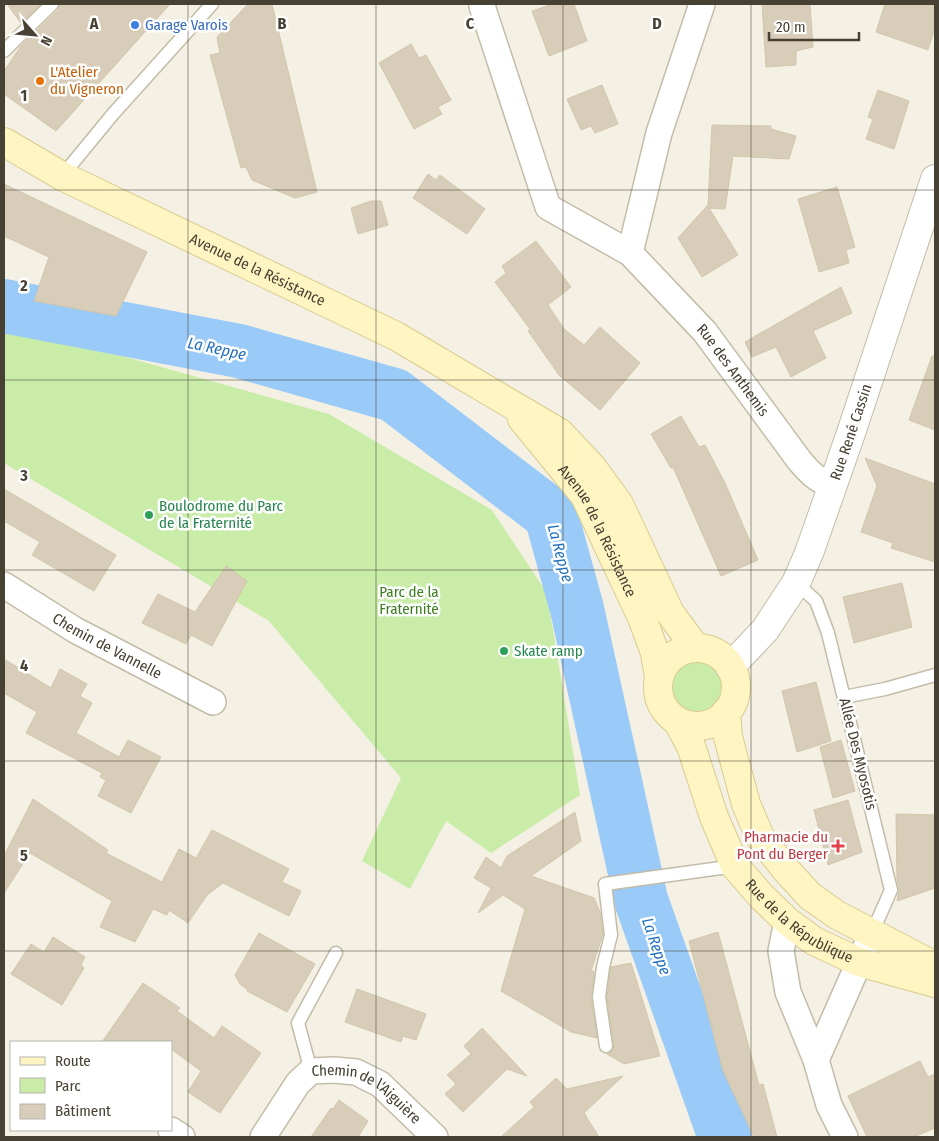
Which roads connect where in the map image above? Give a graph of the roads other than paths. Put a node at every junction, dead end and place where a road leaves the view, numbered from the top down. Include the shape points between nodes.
1 (52, 4) edge
2 (212, 4) edge
3 (483, 4) edge
4 (702, 4) edge
5 (4, 51) edge
6 (4, 142) edge
7 (62, 176) junction
8 (935, 179) edge
9 (630, 254) junction
10 (507, 403) junction
11 (833, 485) junction
12 (796, 583) junction
13 (4, 585) edge
14 (696, 648) junction
15 (730, 667) junction
16 (935, 675) edge
17 (659, 677) junction
18 (844, 697) junction
19 (213, 702) dead end
20 (726, 712) junction
21 (678, 722) junction
22 (735, 866) junction
23 (787, 921) junction
24 (872, 932) junction
25 (336, 953) dead end
26 (859, 962) junction
27 (935, 966) edge
28 (935, 983) edge
29 (606, 1046) dead end
30 (816, 1060) junction
31 (312, 1071) junction
32 (263, 1137) edge
33 (435, 1137) edge
34 (845, 1137) edge

1 - 5 lane
2 - 7 lane
3 - 9 street, Rue des Anthemis via 548,207
4 - 9 street via 659,133
6 - 7 main road, Avenue de la Résistance
7 - 10 main road, Avenue de la Résistance via 396,336
8 - 11 street, Rue René Cassin
9 - 11 street, Rue des Anthemis via 704,332 798,460 816,478
10 - 14 main road, Avenue de la Résistance via 560,433 592,467 619,504 670,612
10 - 17 main road, Avenue de la Résistance via 585,496 643,620 655,653
11 - 12 street, Rue René Cassin
12 - 15 street, Rue René Cassin via 765,630
12 - 18 lane, Allée Des Myosotis via 816,601 828,633
13 - 19 street, Chemin de Vannelle via 76,630
14 - 15 main road via 715,653
14 - 17 main road via 677,653
15 - 20 main road via 735,690
16 - 18 lane
17 - 21 main road via 658,694 665,710
18 - 24 lane, Allée Des Myosotis via 890,890
20 - 21 main road via 704,726
20 - 24 main road, Rue de la République via 735,766 760,837 810,896 837,915
21 - 22 main road, Rue de la République via 691,746 714,817
22 - 23 main road, Rue de la République
22 - 29 lane via 605,884 611,935 600,997
23 - 26 main road, Rue de la République via 814,941
23 - 30 street via 780,951 788,992
24 - 26 street
24 - 27 main road, Rue de la République
25 - 31 lane via 298,1023
26 - 28 main road, Rue de la République
26 - 30 street
30 - 34 street via 829,1105
31 - 32 street, Chemin de l'Aiguière via 298,1083
31 - 33 street, Chemin de l'Aiguière via 356,1072 380,1084

